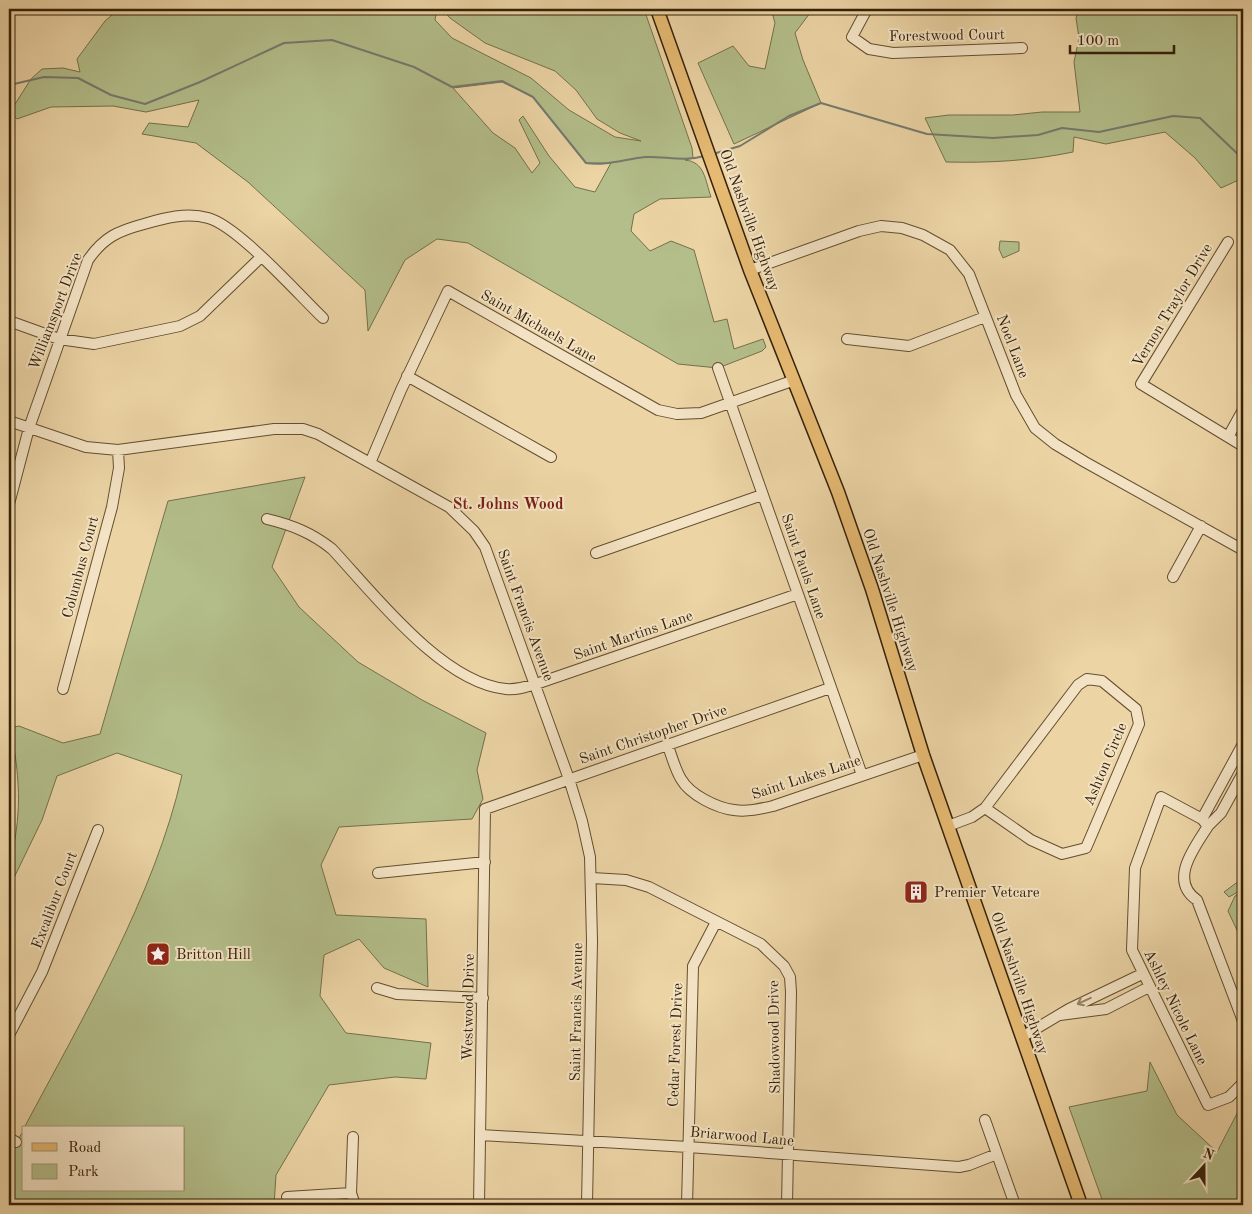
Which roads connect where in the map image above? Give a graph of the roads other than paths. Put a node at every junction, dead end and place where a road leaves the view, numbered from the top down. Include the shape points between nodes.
1 (657, 9) edge
2 (867, 9) edge
3 (1022, 48) dead end
4 (1228, 242) dead end
5 (260, 258) junction
6 (750, 270) junction
7 (985, 317) junction
8 (323, 318) dead end
9 (9, 321) edge
10 (59, 339) junction
11 (847, 339) dead end
12 (718, 368) dead end
13 (407, 376) junction
14 (792, 380) junction
15 (730, 403) junction
16 (1243, 410) edge
17 (9, 421) edge
18 (29, 428) junction
19 (1228, 437) junction
20 (1243, 446) edge
21 (118, 450) junction
22 (551, 457) dead end
23 (370, 463) junction
24 (762, 495) junction
25 (9, 504) edge
26 (267, 519) dead end
27 (1201, 526) junction
28 (1243, 550) edge
29 (596, 553) dead end
30 (1173, 577) dead end
31 (798, 594) junction
32 (536, 684) junction
33 (830, 688) junction
34 (63, 689) dead end
35 (1243, 744) edge
36 (668, 746) junction
37 (923, 755) junction
38 (1243, 773) edge
39 (862, 775) junction
40 (569, 779) junction
41 (985, 808) junction
42 (486, 809) joint
43 (1205, 823) junction
44 (948, 826) junction
45 (98, 830) dead end
46 (485, 862) junction
47 (378, 873) dead end
48 (592, 878) junction
49 (716, 922) junction
50 (1142, 974) junction
51 (377, 988) dead end
52 (1149, 988) junction
53 (1102, 992) junction
54 (483, 998) junction
55 (1110, 1007) junction
56 (1060, 1016) junction
57 (1243, 1021) edge
58 (9, 1035) edge
59 (1022, 1037) junction
60 (1243, 1083) edge
61 (985, 1120) dead end
62 (482, 1135) junction
63 (353, 1137) dead end
64 (588, 1141) junction
65 (688, 1147) junction
66 (997, 1154) junction
67 (788, 1155) junction
68 (351, 1193) junction
69 (287, 1198) dead end
70 (354, 1205) edge
71 (479, 1205) edge
72 (586, 1205) edge
73 (687, 1205) edge
74 (787, 1205) edge
75 (1016, 1205) edge
76 (1082, 1205) edge

1 - 6 main road, Old Nashville Highway
2 - 3 street, Forestwood Court via 852,37 869,49 893,53
4 - 19 street, Vernon Traylor Drive via 1142,384
5 - 8 street, Williamsport Drive
5 - 10 street via 200,316 180,326 94,344
5 - 10 street, Williamsport Drive via 230,230 200,216 172,217 129,228 102,242 88,260
6 - 7 street, Noel Lane via 859,231 881,226 902,228 923,234 950,250 969,274
6 - 14 main road, Old Nashville Highway
7 - 11 street via 909,346
7 - 27 street, Noel Lane via 1016,395 1035,428 1085,462
9 - 10 street
10 - 18 street, Williamsport Drive
12 - 15 street, Saint Pauls Lane
13 - 15 street, Saint Michaels Lane via 448,291 658,410 677,414 701,413
13 - 22 street
13 - 23 street, Saint Michaels Lane
14 - 15 street, Saint Michaels Lane
14 - 37 main road, Old Nashville Highway via 838,492 872,589
15 - 24 street, Saint Pauls Lane
16 - 19 street
17 - 18 street, Saint Francis Avenue
18 - 21 street, Saint Francis Avenue via 86,447
18 - 25 street, Williamsport Drive
19 - 20 street, Vernon Traylor Drive
21 - 23 street, Saint Francis Avenue via 289,428 318,434
21 - 34 street, Columbus Court via 119,468 112,507
23 - 32 street, Saint Francis Avenue via 449,507 474,531 485,547
24 - 29 street
24 - 31 street, Saint Pauls Lane
26 - 32 street, Saint Martins Lane via 295,526 332,549 421,644 445,662 495,687 515,689
27 - 28 street, Noel Lane
27 - 30 street
31 - 32 street, Saint Martins Lane
31 - 33 street, Saint Pauls Lane
32 - 40 street, Saint Francis Avenue
33 - 36 street, Saint Christopher Drive
33 - 39 street, Saint Pauls Lane
35 - 43 street
36 - 39 street, Saint Lukes Lane via 681,780 693,792 732,810 748,811 772,806
36 - 40 street, Saint Christopher Drive
37 - 39 street, Saint Lukes Lane
37 - 44 main road, Old Nashville Highway
38 - 43 street via 1221,813
40 - 42 street, Saint Christopher Drive
40 - 48 street, Saint Francis Avenue via 582,822
41 - 41 street, Ashton Circle via 1078,685 1087,679 1102,681 1136,709 1140,724 1086,848 1062,854 1031,840
41 - 44 street, Ashton Circle
42 - 46 street, Westwood Drive
43 - 50 street, Ashley Nicole Lane via 1161,797 1135,868 1132,950
43 - 57 street via 1186,862 1183,879 1191,896 1197,900
44 - 59 main road, Old Nashville Highway
45 - 58 street, Excalibur Court via 42,972
46 - 47 street
46 - 54 street, Westwood Drive
48 - 49 street, Shadowood Drive via 637,882
48 - 64 street, Saint Francis Avenue
49 - 65 street, Cedar Forest Drive via 693,966
49 - 67 street, Shadowood Drive via 767,949 790,976
50 - 52 street, Ashley Nicole Lane
50 - 53 street
51 - 54 street via 396,994
52 - 55 street
52 - 60 street, Ashley Nicole Lane via 1208,1105 1229,1097
53 - 55 street
53 -> 56 street
54 - 62 street, Westwood Drive
55 - 56 street
56 - 59 street
59 - 76 main road, Old Nashville Highway
61 - 66 street
62 - 64 street, Briarwood Lane
62 - 71 street, Westwood Drive
63 - 68 street
64 - 65 street, Briarwood Lane
64 - 72 street, Saint Francis Avenue
65 - 67 street, Briarwood Lane
65 - 73 street, Cedar Forest Drive
66 - 67 street, Briarwood Lane via 959,1167
66 - 75 street
67 - 74 street, Shadowood Drive
68 - 69 street
68 - 70 street

